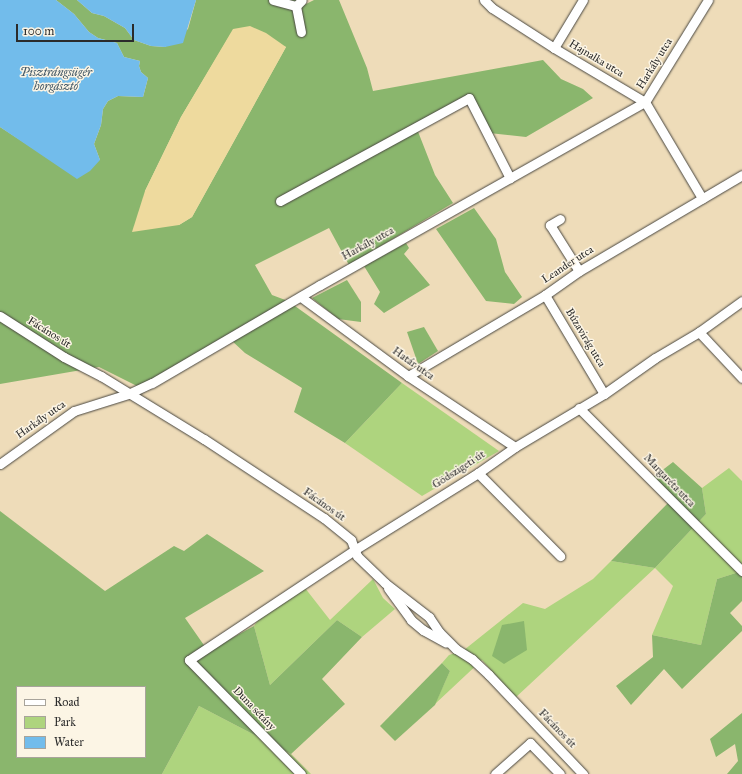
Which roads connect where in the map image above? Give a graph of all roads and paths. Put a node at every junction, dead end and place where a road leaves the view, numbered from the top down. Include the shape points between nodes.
1 (273, 0) edge
2 (484, 0) edge
3 (583, 0) edge
4 (708, 0) edge
5 (299, 3) edge
6 (301, 32) dead end
7 (554, 48) junction
8 (645, 102) junction
9 (742, 174) edge
10 (510, 178) junction
11 (702, 198) junction
12 (280, 201) dead end
13 (560, 218) dead end
14 (579, 271) junction
15 (545, 295) junction
16 (301, 297) junction
17 (742, 301) edge
18 (0, 316) edge
19 (699, 332) junction
20 (408, 376) junction
21 (742, 378) edge
22 (128, 394) junction
23 (604, 394) junction
24 (579, 408) junction
25 (515, 447) junction
26 (0, 464) edge
27 (478, 473) junction
28 (356, 549) junction
29 (560, 556) dead end
30 (742, 571) edge
31 (385, 583) junction
32 (456, 649) junction
33 (189, 660) joint
34 (301, 774) edge
35 (496, 774) edge
36 (560, 774) edge
37 (583, 774) edge

1 - 5 street
2 - 7 street, Hajnalka utca via 492,8
3 - 7 street
4 - 8 street, Harkály utca
5 - 6 street
7 - 8 street, Hajnalka utca
8 - 10 street, Harkály utca
8 - 11 street, Hajnalka utca
9 - 11 street, Leander utca
10 - 12 street via 469,98
10 - 16 street, Harkály utca
11 - 14 street, Leander utca
13 - 14 street via 550,225
14 - 15 street, Leander utca
15 - 20 street, Leander utca
15 - 23 street, Búzavirág utca
16 - 20 street, Határ utca
16 - 22 street, Harkály utca via 152,383
17 - 19 street, Gödszigeti út
18 - 22 street, Fácános út
19 - 21 street
19 - 23 street, Gödszigeti út via 655,358
20 - 25 street, Határ utca
22 - 26 street, Harkály utca via 74,411
22 - 28 street, Fácános út via 204,439 324,518 351,540
23 - 24 street, Gödszigeti út
24 - 25 street, Gödszigeti út
24 - 30 street, Margaréta utca
25 - 27 street, Gödszigeti út
27 - 28 street, Gödszigeti út
27 - 29 street
28 - 31 street, Fácános út via 357,556
28 - 33 street, Gödszigeti út
31 - 32 street, Fácános út via 429,617 439,632
31 - 32 street via 411,620
32 - 37 street, Fácános út via 472,658
33 - 34 street, Duna sétány
35 - 36 street via 530,743

